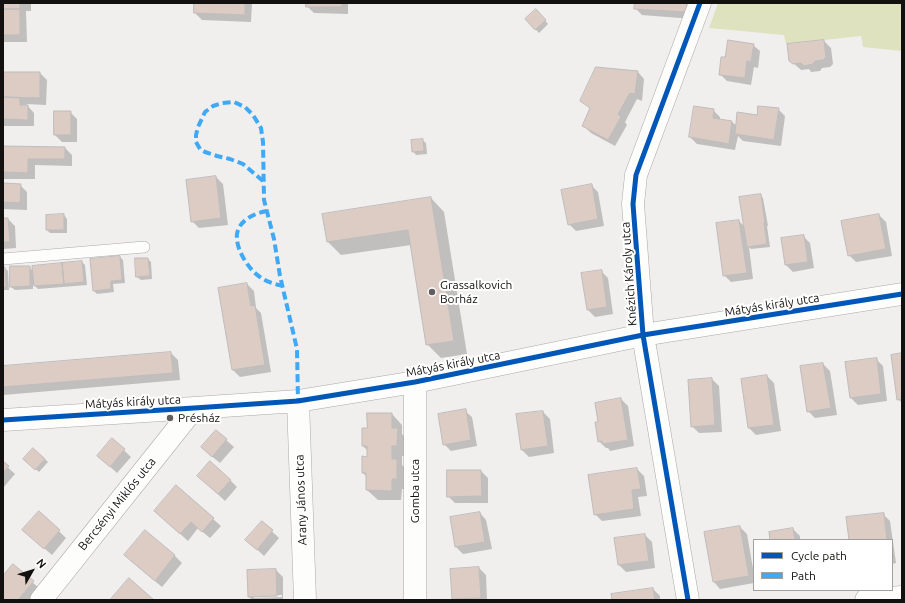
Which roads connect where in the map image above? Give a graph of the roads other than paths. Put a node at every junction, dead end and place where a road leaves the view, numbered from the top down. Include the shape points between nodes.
1 (700, 3) edge
2 (144, 247) dead end
3 (3, 259) edge
4 (902, 294) edge
5 (643, 335) junction
6 (415, 382) junction
7 (298, 401) junction
8 (194, 408) junction
9 (3, 420) edge
10 (902, 597) edge
11 (41, 600) edge
12 (305, 600) edge
13 (415, 600) edge
14 (688, 600) edge
15 (866, 600) edge

1 - 5 street, Knézich Károly utca via 636,174 634,204
2 - 3 lane
4 - 5 street, Mátyás király utca
5 - 6 street, Mátyás király utca
5 - 14 street, Knézich Károly utca
6 - 7 street, Mátyás király utca
6 - 13 street, Gomba utca
7 - 8 street, Mátyás király utca
7 - 12 street, Arany János utca
8 - 9 street, Mátyás király utca
8 - 11 street, Bercsényi Miklós utca
10 - 15 street

